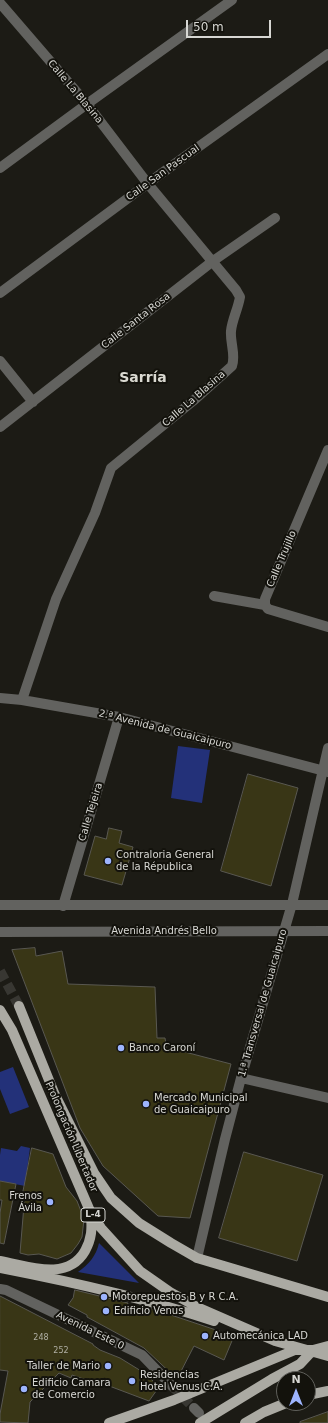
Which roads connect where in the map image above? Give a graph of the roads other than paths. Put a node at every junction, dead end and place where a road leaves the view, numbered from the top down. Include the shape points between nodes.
1 (232, 0) edge
2 (0, 4) edge
3 (328, 54) edge
4 (87, 104) junction
5 (0, 168) edge
6 (148, 184) junction
7 (275, 218) dead end
8 (213, 261) junction
9 (0, 293) edge
10 (0, 361) edge
11 (33, 402) junction
12 (0, 427) edge
13 (328, 450) edge
14 (214, 596) dead end
15 (264, 605) junction
16 (328, 627) edge
17 (0, 698) edge
18 (22, 700) junction
19 (119, 717) junction
20 (328, 748) edge
21 (325, 772) edge
22 (292, 904) junction
23 (0, 905) edge
24 (328, 905) edge
25 (62, 906) junction
26 (284, 931) junction
27 (0, 932) edge
28 (328, 932) edge
29 (19, 1006) tunnel mouth
30 (0, 1010) edge
31 (242, 1078) junction
32 (328, 1098) edge
33 (90, 1211) junction
34 (197, 1258) junction
35 (0, 1261) edge
36 (0, 1268) edge
37 (0, 1289) edge
38 (328, 1297) edge
39 (275, 1341) junction
40 (328, 1346) edge
41 (313, 1350) junction
42 (328, 1356) edge
43 (172, 1386) tunnel mouth
44 (328, 1391) edge
45 (316, 1393) edge
46 (276, 1407) edge
47 (198, 1415) edge
48 (109, 1423) edge
49 (245, 1423) edge

1 - 4 street
2 - 4 street, Calle La Blasina
3 - 6 street, Calle San Pascual
4 - 5 street
4 - 6 street, Calle La Blasina
6 - 8 street, Calle La Blasina
6 - 9 street, Calle San Pascual
7 - 8 street, Calle Santa Rosa
8 - 11 street, Calle Santa Rosa
8 - 18 street, Calle La Blasina via 240,297 231,331 234,360 232,366 111,468 95,513 56,599
10 - 11 street
11 - 12 street, Calle Santa Rosa
13 - 15 street, Calle Trujillo
14 - 15 street
15 - 16 street via 268,609
17 - 18 street, 2.ª Avenida de Guaicaipuro
18 - 19 street, 2.ª Avenida de Guaicaipuro
19 - 21 street, 2.ª Avenida de Guaicaipuro
19 - 25 street, Calle Tejeira
20 - 21 street, 1.ª Transversal de Guaicaipuro
21 - 22 street, 1.ª Transversal de Guaicaipuro
22 - 24 street
22 - 25 street
22 - 26 street, 1.ª Transversal de Guaicaipuro
23 - 25 street
26 - 27 street, Avenida Andrés Bello
26 - 28 street, Avenida Andrés Bello
26 - 31 street, 1.ª Transversal de Guaicaipuro
29 - 34 main road, Prolongación Libertador / L-4 via 55,1095 94,1174 111,1198 139,1223
30 - 33 main road, Prolongación Libertador / L-4 via 12,1030
31 - 32 street
31 - 34 street, 1.ª Transversal de Guaicaipuro
33 - 35 main road via 92,1235 77,1262 66,1268 47,1270
33 - 39 main road, Prolongación Libertador / L-4 via 101,1228 140,1271 164,1288 197,1307
34 - 38 main road, Prolongación Libertador / L-4
36 - 39 main road, L-4 via 168,1306
37 - 43 street, Avenida Este 0 via 142,1355
39 - 42 main road, Prolongación Libertador / L-4
40 - 41 main road
41 - 47 main road via 300,1364
41 - 48 main road via 294,1350 174,1400
44 - 45 main road
46 - 49 main road

